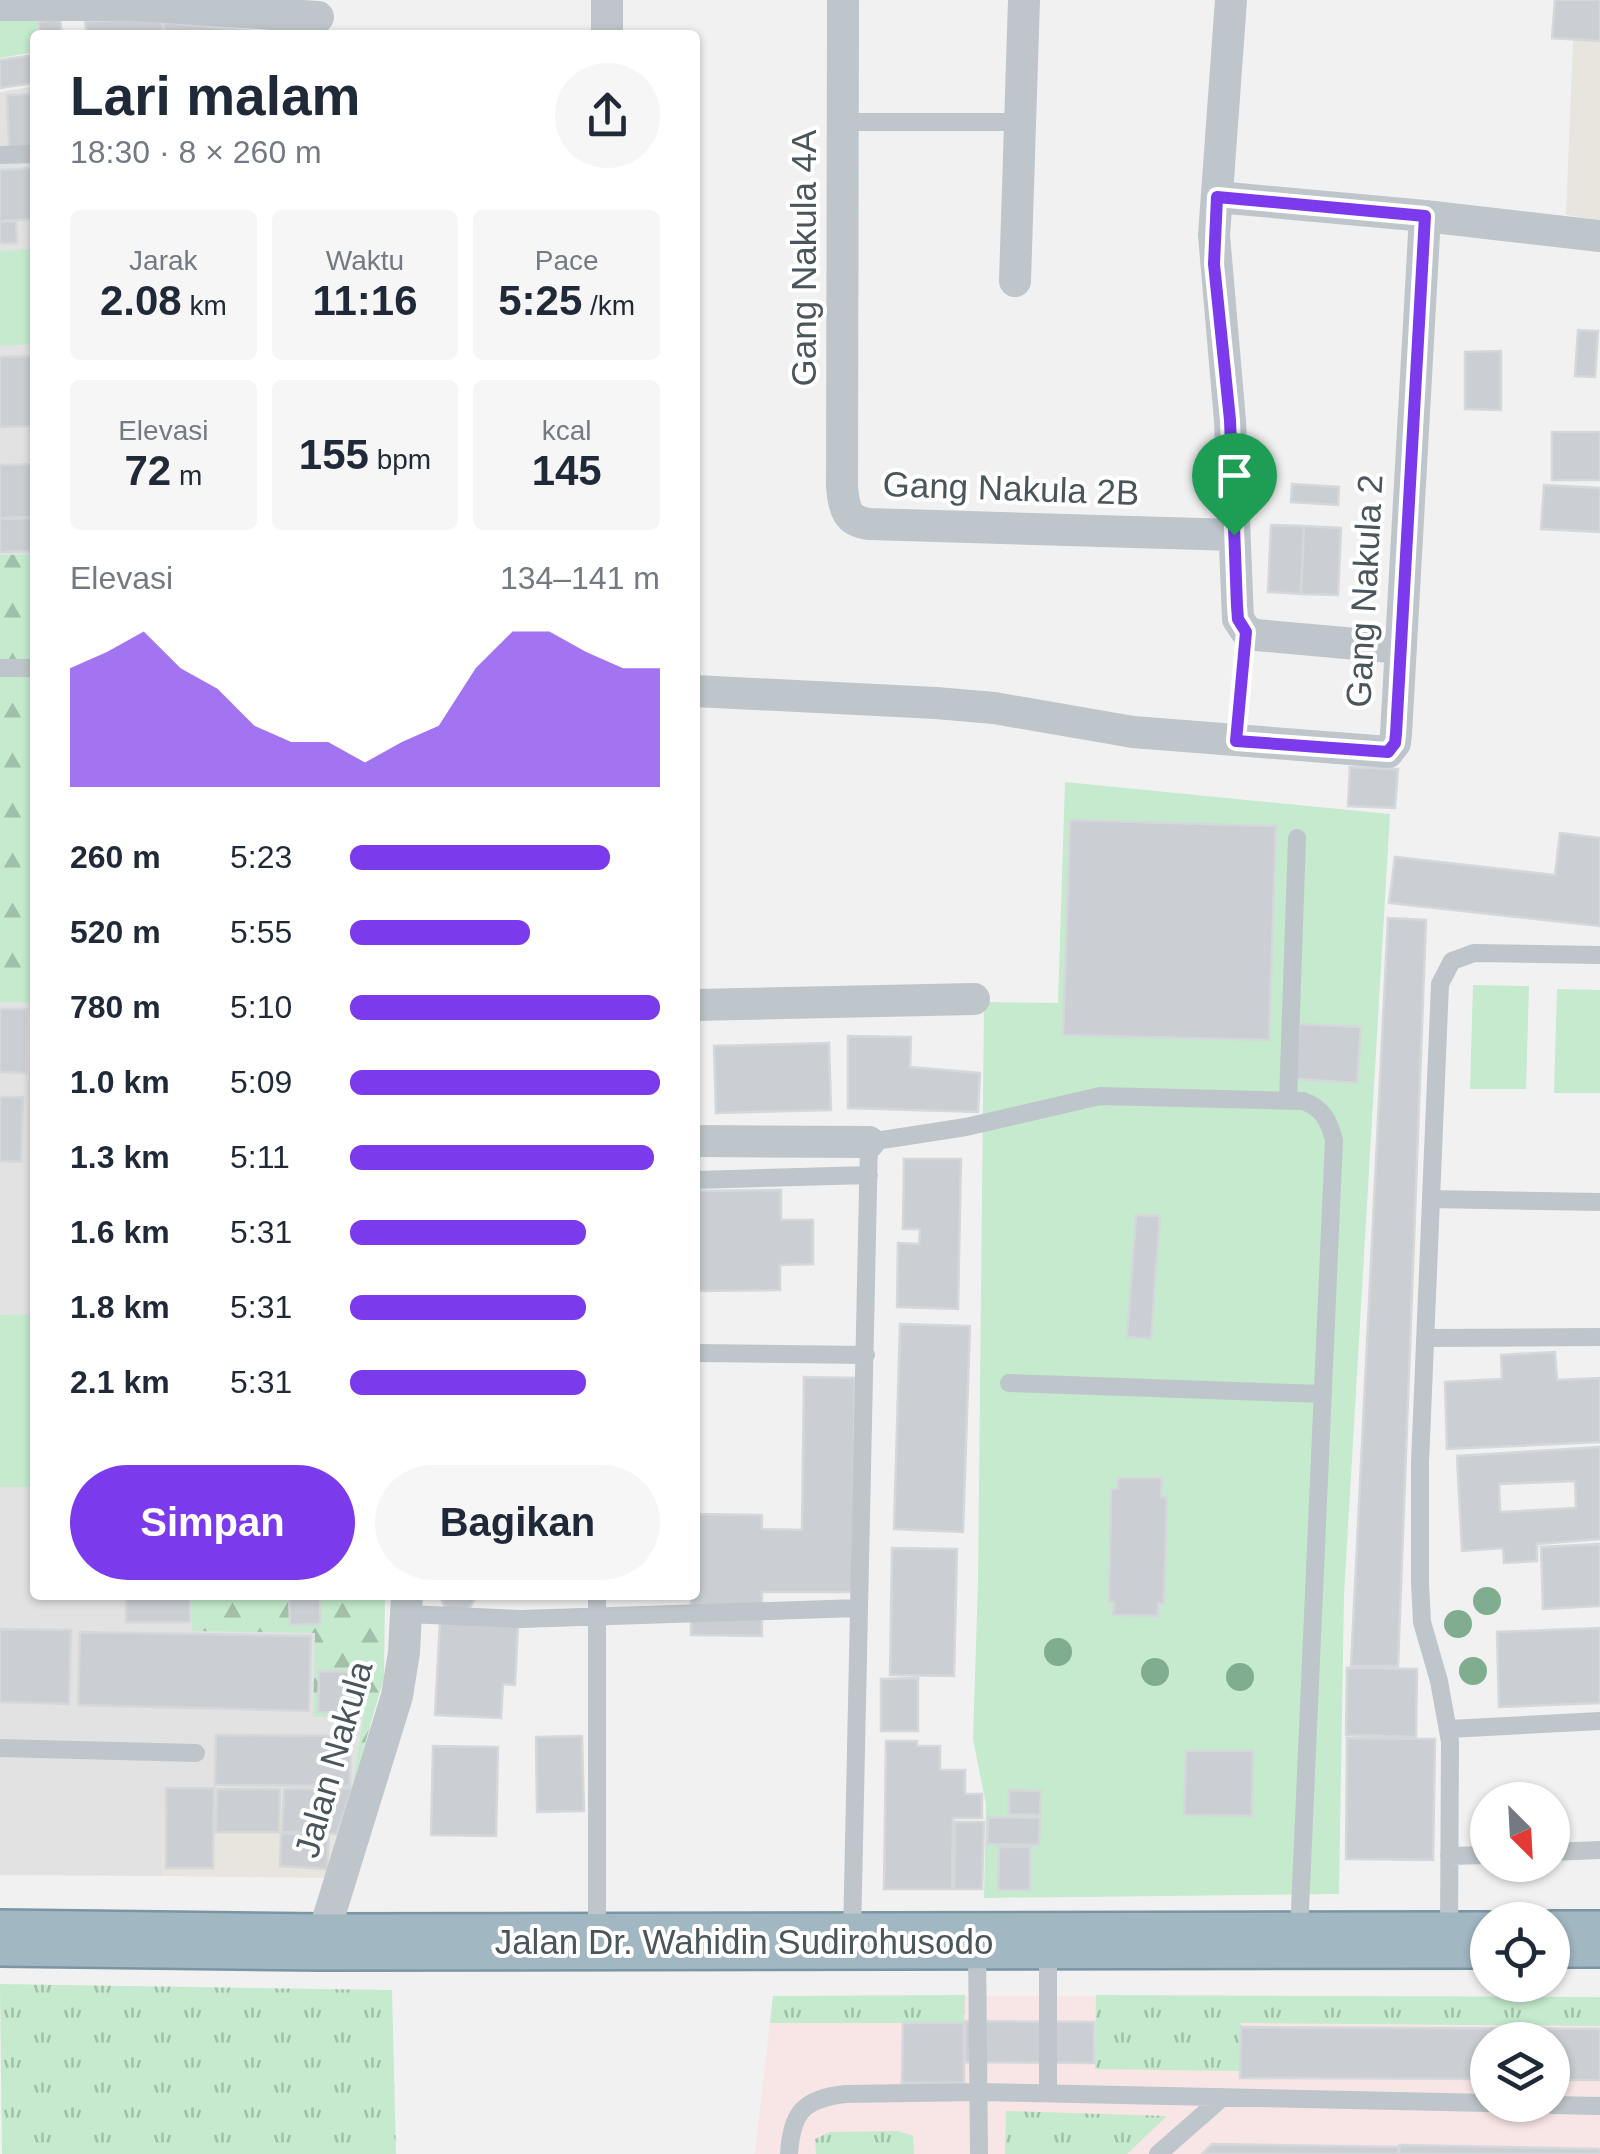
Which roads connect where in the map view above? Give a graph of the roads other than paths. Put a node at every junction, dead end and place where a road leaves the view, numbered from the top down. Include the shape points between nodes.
1 (606, 0) edge
2 (843, 0) edge
3 (1024, 0) edge
4 (1232, 0) edge
5 (136, 3) edge
6 (0, 5) edge
7 (318, 17) edge
8 (607, 30) edge
9 (843, 122) junction
10 (1020, 122) junction
11 (30, 154) edge
12 (0, 156) edge
13 (1217, 197) junction
14 (1425, 216) junction
15 (1600, 236) edge
16 (1014, 280) dead end
17 (848, 516) joint
18 (1234, 535) junction
19 (1246, 632) junction
20 (1401, 648) junction
21 (0, 668) edge
22 (30, 668) edge
23 (700, 690) edge
24 (1236, 741) junction
25 (1296, 838) dead end
26 (1600, 955) edge
27 (974, 1000) dead end
28 (700, 1005) edge
29 (1288, 1100) junction
30 (700, 1142) edge
31 (869, 1158) junction
32 (700, 1179) edge
33 (1431, 1199) junction
34 (1600, 1202) edge
35 (1600, 1337) edge
36 (1426, 1338) junction
37 (700, 1353) edge
38 (866, 1356) junction
39 (1008, 1383) dead end
40 (1323, 1394) junction
41 (597, 1600) edge
42 (407, 1605) edge
43 (858, 1608) junction
44 (596, 1617) junction
45 (1600, 1721) edge
46 (1449, 1728) junction
47 (0, 1748) edge
48 (196, 1753) dead end
49 (1600, 1850) edge
50 (1570, 1851) edge
51 (1470, 1855) edge
52 (1449, 1856) junction
53 (0, 1938) edge
54 (1600, 1939) edge
55 (1298, 1940) junction
56 (1468, 1940) edge
57 (1570, 1940) edge
58 (852, 1941) junction
59 (977, 1941) junction
60 (1048, 1941) junction
61 (322, 1942) junction
62 (597, 1942) junction
63 (978, 2092) junction
64 (1048, 2093) junction
65 (1223, 2098) junction
66 (1470, 2104) edge
67 (1570, 2105) edge
68 (1600, 2106) edge
69 (789, 2154) edge
70 (979, 2154) edge
71 (1158, 2154) edge

1 - 8 street
2 - 9 street, Gang Nakula 4A
3 - 10 street
4 - 13 street
5 - 6 street
5 - 7 street
9 - 10 lane
9 - 17 street, Gang Nakula 4A via 842,487
10 - 16 street
11 - 12 lane
13 - 14 street
13 - 18 street via 1214,264
14 - 15 street
14 - 20 street, Gang Nakula 2
17 - 18 street, Gang Nakula 2B via 870,524
18 - 19 street via 1238,619
19 - 20 street
19 - 24 lane
20 - 24 street, Gang Nakula 2 via 1395,743 1388,752
21 - 22 lane
23 - 24 street, Gang Nakula 2 via 936,702
25 - 29 lane
26 - 33 lane via 1474,953 1445,969
27 - 28 street
29 - 31 lane via 1100,1096
29 - 40 lane via 1315,1105 1334,1140
30 - 31 street
31 - 32 lane
31 - 38 lane
33 - 34 lane
33 - 36 lane
35 - 36 lane
36 - 46 lane via 1422,1622
37 - 38 lane
38 - 43 lane
39 - 40 lane
40 - 55 lane
41 - 44 lane
42 - 44 lane via 521,1619
42 - 61 street, Jalan Nakula via 397,1696
43 - 44 lane
43 - 58 lane
44 - 62 lane
45 - 46 lane
46 - 52 lane
47 - 48 lane
49 - 50 lane
51 - 52 lane
52 - 56 lane
53 - 61 highway, Jalan Dr. Wahidin Sudirohusodo
54 - 57 highway
55 - 56 highway, Jalan Dr. Wahidin Sudirohusodo
55 - 60 highway, Jalan Dr. Wahidin Sudirohusodo
58 - 59 highway, Jalan Dr. Wahidin Sudirohusodo
58 - 62 highway, Jalan Dr. Wahidin Sudirohusodo
59 - 60 highway, Jalan Dr. Wahidin Sudirohusodo
59 - 63 lane
60 - 64 lane
61 - 62 highway, Jalan Dr. Wahidin Sudirohusodo
63 - 64 lane
63 - 69 lane via 824,2096 800,2112
63 - 70 lane
64 - 65 lane
65 - 66 lane
65 - 71 lane
67 - 68 lane

